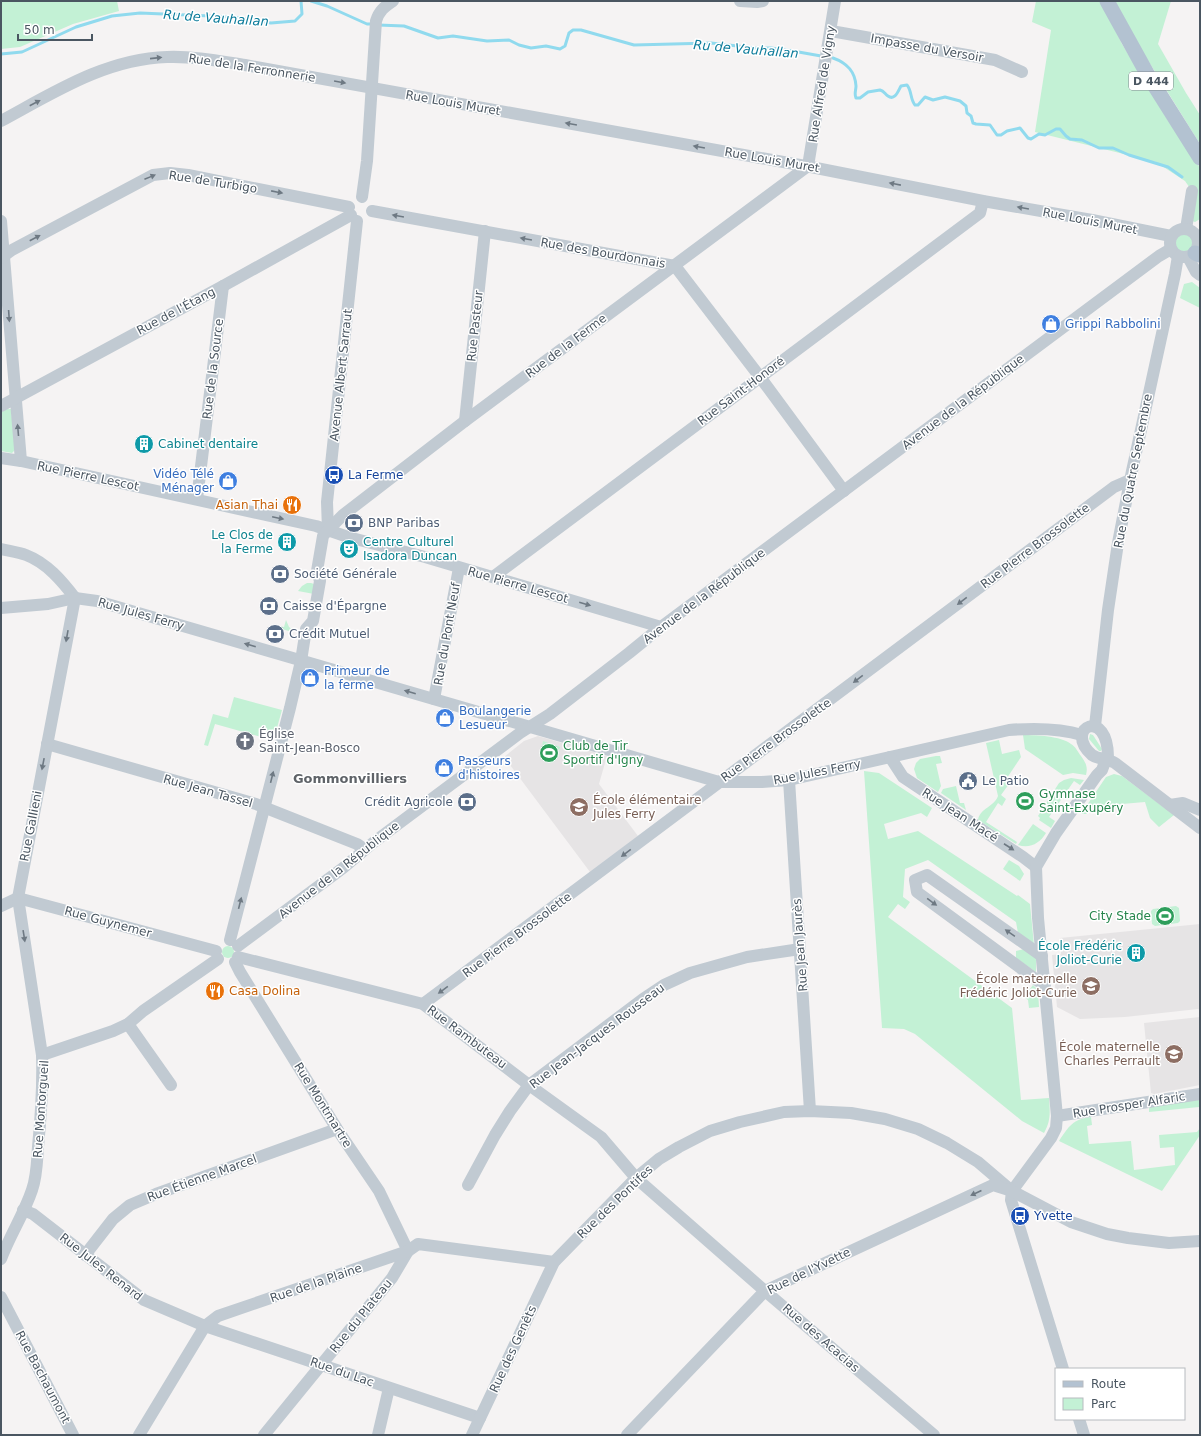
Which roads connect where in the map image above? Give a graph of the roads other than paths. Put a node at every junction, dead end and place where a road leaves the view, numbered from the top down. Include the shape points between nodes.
1 (393, 1) edge
2 (740, 1) edge
3 (763, 1) edge
4 (835, 1) edge
5 (1107, 1) edge
6 (831, 31) junction
7 (1022, 72) dead end
8 (372, 88) junction
9 (1, 121) edge
10 (1200, 158) edge
11 (808, 166) junction
12 (1192, 191) dead end
13 (362, 197) junction
14 (983, 201) junction
15 (372, 211) junction
16 (352, 214) junction
17 (1, 221) edge
18 (485, 231) junction
19 (1191, 243) edge
20 (3, 256) edge
21 (674, 266) junction
22 (1200, 275) edge
23 (223, 286) junction
24 (760, 377) junction
25 (15, 399) junction
26 (1, 406) edge
27 (465, 421) junction
28 (1, 458) edge
29 (21, 461) junction
30 (1130, 480) junction
31 (844, 491) junction
32 (197, 499) junction
33 (328, 530) junction
34 (1, 549) edge
35 (459, 568) junction
36 (493, 577) junction
37 (75, 598) junction
38 (1, 608) edge
39 (661, 627) junction
40 (301, 661) junction
41 (434, 699) junction
42 (1095, 726) junction
43 (528, 727) junction
44 (1082, 736) junction
45 (47, 744) junction
46 (1093, 756) junction
47 (890, 757) junction
48 (1107, 759) junction
49 (1097, 775) junction
50 (789, 780) junction
51 (719, 782) junction
52 (1170, 805) junction
53 (264, 808) junction
54 (1200, 810) edge
55 (1200, 828) edge
56 (364, 849) junction
57 (1036, 867) junction
58 (18, 898) junction
59 (1, 906) edge
60 (800, 949) junction
61 (235, 951) junction
62 (217, 955) junction
63 (1042, 956) junction
64 (1044, 986) junction
65 (423, 1004) junction
66 (128, 1024) junction
67 (42, 1055) junction
68 (171, 1085) dead end
69 (529, 1085) junction
70 (1200, 1094) edge
71 (810, 1111) junction
72 (1057, 1116) junction
73 (337, 1129) junction
74 (636, 1178) junction
75 (468, 1185) dead end
76 (1012, 1191) junction
77 (23, 1210) junction
78 (1200, 1241) edge
79 (408, 1251) junction
80 (85, 1255) junction
81 (1, 1260) edge
82 (554, 1262) junction
83 (766, 1291) junction
84 (1, 1297) edge
85 (205, 1326) junction
86 (321, 1364) junction
87 (1063, 1368) edge
88 (389, 1388) junction
89 (480, 1418) junction
90 (1079, 1420) edge
91 (73, 1435) edge
92 (139, 1435) edge
93 (264, 1435) edge
94 (378, 1435) edge
95 (472, 1435) edge
96 (627, 1435) edge
97 (934, 1435) edge
98 (1084, 1435) edge

1 - 8 street via 378,14
2 - 3 street
4 - 6 street, Rue Alfred de Vigny
5 - 10 main road, D 444 via 1149,77
6 - 7 street, Impasse du Versoir via 995,60
6 - 11 street, Rue Alfred de Vigny
9 -> 8 street, Rue de la Ferronnerie via 96,72 138,60 159,58 190,57 214,60
11 -> 8 street, Rue Louis Muret
8 - 13 street
14 -> 11 street, Rue Louis Muret
11 - 21 street, Rue de la Ferme
12 - 19 street, Rue du Quatre Septembre
13 - 15 street via 371,203
13 - 16 street via 352,200
19 -> 14 street, Rue Louis Muret via 1177,231 1171,236
14 - 24 street, Rue Saint-Honoré via 980,213
15 - 16 street via 367,219
18 -> 15 street, Rue des Bourdonnais
20 -> 16 street, Rue de Turbigo via 153,175 188,175
16 - 23 street, Rue de l'Étang
16 - 33 street, Avenue Albert Sarraut via 327,502
17 - 20 street
21 -> 18 street, Rue des Bourdonnais
18 - 27 street, Rue Pasteur
19 - 22 street via 1196,272
19 - 30 street, Rue du Quatre Septembre via 1175,274
19 - 31 street, Avenue de la République via 1159,256
20 -> 25 street
21 - 24 street, Rue des Bourdonnais
21 - 27 street, Rue de la Ferme
23 - 25 street, Rue de l'Étang
23 - 32 street, Rue de la Source
24 - 31 street, Rue des Bourdonnais
24 - 36 street, Rue Saint-Honoré
25 - 26 street, Rue de l'Étang
29 -> 25 street
27 - 33 street, Rue de la Ferme via 343,515
28 - 29 street, Rue Pierre Lescot
29 - 32 street, Rue Pierre Lescot
30 - 42 street, Rue du Quatre Septembre via 1108,610
30 -> 51 street, Rue Pierre Brossolette via 1114,487
31 - 39 street, Avenue de la République
32 -> 33 street, Rue Pierre Lescot
33 - 35 street, Rue Pierre Lescot
33 - 40 street via 323,536 317,571 320,581 313,622 306,629
34 - 37 street via 26,555 43,564 61,580
35 - 36 street, Rue Pierre Lescot
35 - 41 street, Rue du Pont Neuf
36 -> 39 street, Rue Pierre Lescot
37 - 38 street, Rue Jules Ferry via 48,604
40 -> 37 street, Rue Jules Ferry via 278,657 97,601
37 -> 45 street, Rue Gallieni
39 - 43 street, Avenue de la République via 550,714
41 -> 40 street, Rue Jules Ferry
53 -> 40 street via 286,708
41 - 43 street, Rue Jules Ferry
42 - 44 street via 1085,728
42 - 48 street via 1100,730 1108,748
43 - 51 street, Rue Jules Ferry
43 - 56 street, Avenue de la République
44 - 46 street
44 - 47 street, Rue Jules Ferry via 1071,732 1031,728 1009,730
45 - 53 street, Rue Jean Tassel
45 -> 58 street, Rue Gallieni
46 - 48 street
46 - 49 street
47 - 50 street, Rue Jules Ferry
47 -> 57 street, Rue Jean Macé via 903,777
48 - 49 street
48 - 52 street
49 - 57 street via 1056,833
50 - 51 street, Rue Jules Ferry
50 - 60 street, Rue Jean Jaurès
51 -> 65 street, Rue Pierre Brossolette
52 - 54 street via 1183,803
52 - 55 street
53 - 56 street, Rue Jean Tassel
61 -> 53 street
56 - 61 street, Avenue de la République
57 - 63 street
58 - 59 street
58 - 62 street, Rue Guynemer
58 -> 67 street, Rue Gallieni
60 - 69 street, Rue Jean-Jacques Rousseau via 723,963 690,973 664,985
60 - 71 street, Rue Jean Jaurès
61 - 62 street, Rue Guynemer via 226,964
61 - 62 street, Avenue de la République via 220,943
61 - 65 street, Rue Rambuteau
61 - 73 street, Rue Montmartre via 240,972
62 - 66 street, Rue Montorgueil
63 - 64 street
63 -> 64 street via 928,875 915,880 917,892
64 - 72 street
65 - 69 street, Rue Rambuteau
66 - 67 street, Rue Montorgueil
66 - 68 street
67 - 77 street, Rue Montorgueil via 42,1106 36,1176
69 - 74 street, Rue Rambuteau via 600,1137
69 - 75 street, Rue Jean-Jacques Rousseau via 495,1135
70 - 72 street, Rue Prosper Alfaric
71 - 74 street, Rue des Pontifes via 758,1117 710,1131 679,1146
71 - 76 street, Rue des Pontifes via 851,1113 885,1119 918,1129 978,1162
72 - 76 street via 1056,1128 1051,1138
73 - 79 street, Rue Montmartre via 379,1191
73 - 80 street, Rue Étienne Marcel via 130,1205 113,1219
74 - 82 street, Rue des Pontifes
74 - 83 street, Rue des Acacias
76 - 78 street via 1071,1222 1108,1234 1169,1243
76 -> 83 street, Rue de l'Yvette via 993,1185
76 - 87 street via 1014,1212
77 - 80 street, Rue Jules Renard via 33,1214
77 - 81 street, Rue Montorgueil
79 - 82 street, Rue de la Plaine via 418,1244
79 - 85 street, Rue de la Plaine via 218,1316
79 - 86 street, Rue du Plateau via 392,1278
80 - 85 street, Rue Jules Renard via 144,1300
82 - 89 street, Rue des Genêts
83 - 96 street, Rue de l'Yvette
83 - 97 street, Rue des Acacias
84 - 91 street, Rue Bachaumont
85 - 86 street, Rue du Lac
85 - 92 street, Rue de la Plaine
86 - 88 street, Rue du Lac
86 - 93 street, Rue du Plateau
88 - 89 street, Rue du Lac
88 - 94 street
89 - 95 street, Rue des Genêts
90 - 98 street

